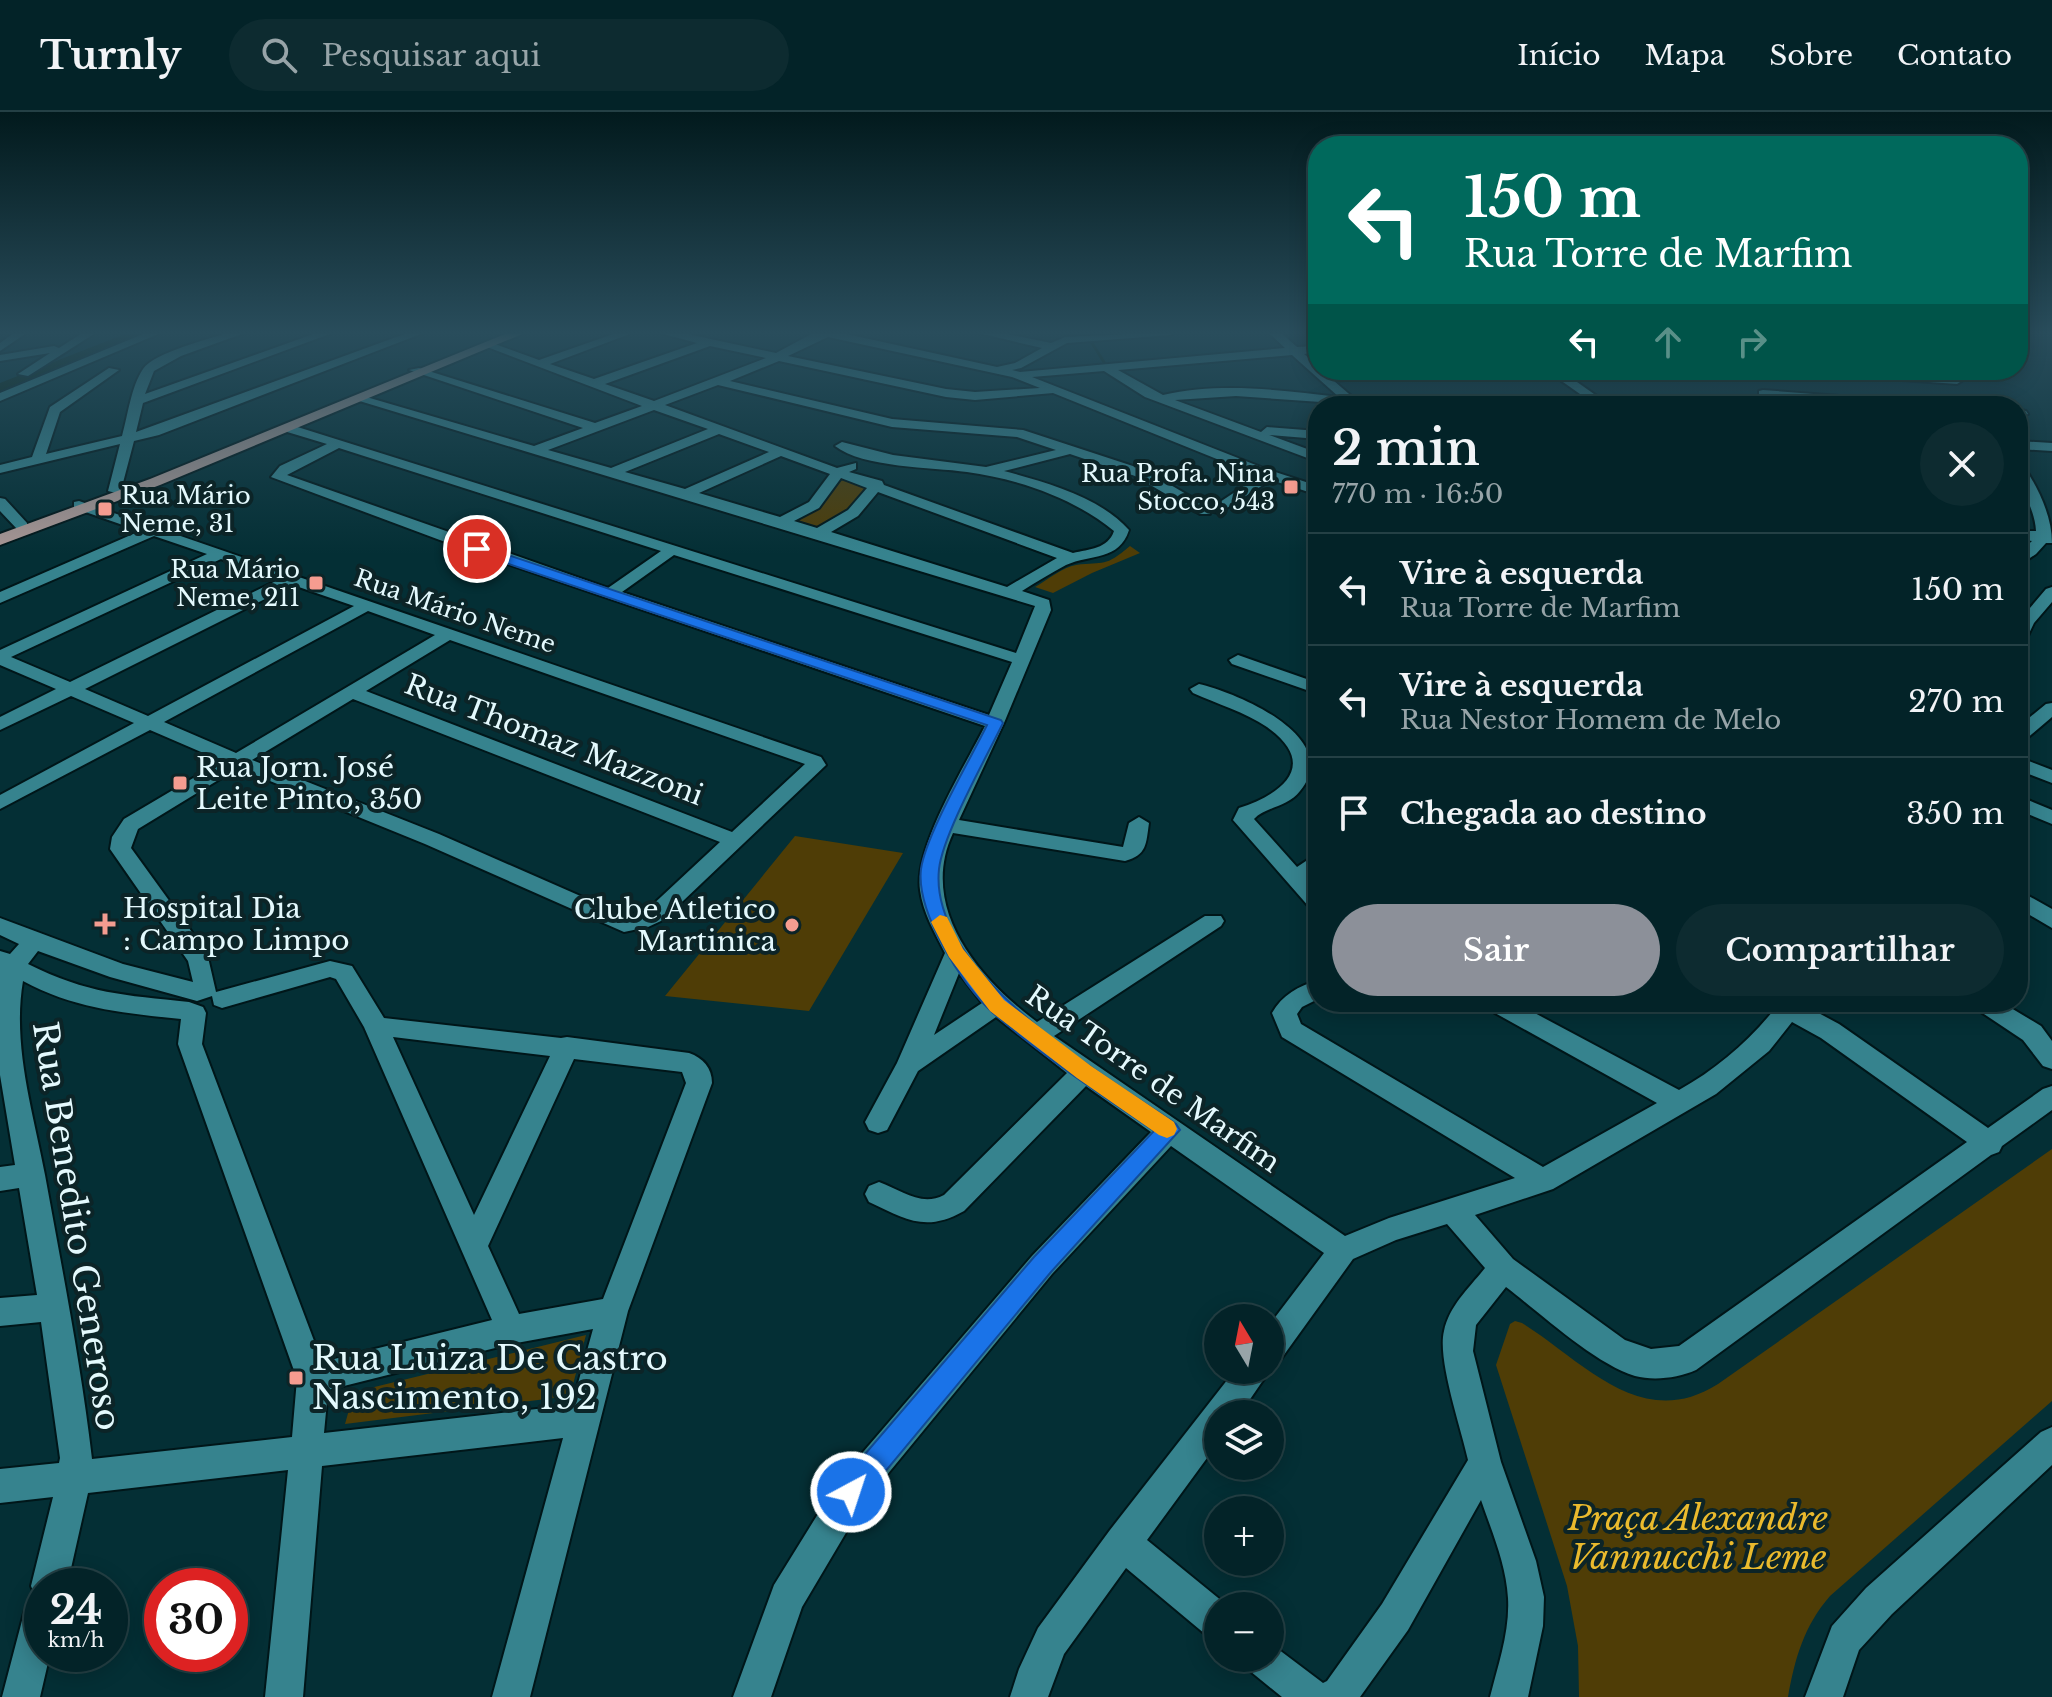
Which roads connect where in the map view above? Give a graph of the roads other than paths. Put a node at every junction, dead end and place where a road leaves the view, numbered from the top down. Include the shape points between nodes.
1 (62, 406) edge
2 (137, 406) edge
3 (220, 406) edge
4 (330, 406) edge
5 (342, 406) edge
6 (383, 406) edge
7 (528, 406) edge
8 (652, 406) edge
9 (658, 406) edge
10 (820, 406) edge
11 (934, 406) edge
12 (977, 406) edge
13 (1096, 406) edge
14 (1180, 406) edge
15 (950, 411) junction
16 (892, 423) junction
17 (594, 427) junction
18 (288, 428) junction
19 (720, 429) junction
20 (1239, 429) junction
21 (1308, 434) edge
22 (127, 440) junction
23 (338, 444) junction
24 (842, 446) junction
25 (2028, 446) edge
26 (2052, 447) edge
27 (535, 450) junction
28 (1069, 450) junction
29 (782, 451) junction
30 (1308, 454) edge
31 (869, 457) junction
32 (38, 459) junction
33 (809, 461) junction
34 (0, 469) edge
35 (987, 471) junction
36 (839, 472) junction
37 (611, 473) junction
38 (1269, 475) junction
39 (877, 484) junction
40 (2028, 485) edge
41 (1308, 488) edge
42 (115, 491) junction
43 (686, 494) junction
44 (0, 502) edge
45 (83, 507) junction
46 (782, 522) junction
47 (22, 526) junction
48 (151, 532) junction
49 (0, 533) edge
50 (819, 533) junction
51 (2047, 539) edge
52 (0, 540) edge
53 (673, 549) junction
54 (2028, 553) edge
55 (220, 554) junction
56 (2028, 557) edge
57 (1072, 558) junction
58 (2051, 559) edge
59 (290, 580) junction
60 (1011, 591) junction
61 (2052, 592) edge
62 (609, 594) junction
63 (0, 598) edge
64 (366, 606) junction
65 (2028, 620) edge
66 (448, 634) junction
67 (0, 658) edge
68 (1022, 660) junction
69 (1238, 660) dead end
70 (1308, 685) edge
71 (74, 689) junction
72 (1199, 689) dead end
73 (352, 692) junction
74 (2052, 708) edge
75 (149, 723) junction
76 (995, 723) junction
77 (0, 724) edge
78 (2028, 728) edge
79 (238, 761) junction
80 (2028, 767) edge
81 (2052, 777) edge
82 (0, 803) edge
83 (2028, 807) edge
84 (2052, 818) edge
85 (1139, 823) dead end
86 (947, 825) junction
87 (736, 841) junction
88 (1308, 869) edge
89 (1296, 879) junction
90 (1308, 892) edge
91 (2028, 904) edge
92 (2052, 920) edge
93 (1213, 921) dead end
94 (0, 926) edge
95 (33, 941) junction
96 (956, 953) junction
97 (199, 959) junction
98 (7, 962) edge
99 (169, 983) junction
100 (1308, 995) edge
101 (202, 1001) junction
102 (997, 1005) junction
103 (1512, 1012) edge
104 (1779, 1012) edge
105 (1796, 1012) edge
106 (1999, 1012) edge
107 (376, 1026) junction
108 (1036, 1035) junction
109 (567, 1046) junction
110 (2052, 1059) edge
111 (909, 1064) junction
112 (6, 1066) edge
113 (1084, 1072) junction
114 (2052, 1096) edge
115 (1680, 1103) junction
116 (878, 1122) dead end
117 (1169, 1130) junction
118 (1990, 1144) junction
119 (31, 1175) junction
120 (0, 1179) edge
121 (1543, 1181) junction
122 (879, 1194) dead end
123 (1452, 1209) junction
124 (473, 1248) junction
125 (1343, 1250) junction
126 (1503, 1268) junction
127 (53, 1307) junction
128 (613, 1311) junction
129 (0, 1312) edge
130 (511, 1330) junction
131 (1284, 1330) edge
132 (313, 1379) junction
133 (1243, 1384) edge
134 (1231, 1400) edge
135 (583, 1420) junction
136 (1204, 1435) edge
137 (2052, 1443) edge
138 (308, 1450) junction
139 (1485, 1462) junction
140 (74, 1480) junction
141 (0, 1486) edge
142 (1122, 1542) junction
143 (53, 1568) edge
144 (1204, 1609) edge
145 (27, 1672) edge
146 (1280, 1672) edge
147 (21, 1697) edge
148 (284, 1697) edge
149 (511, 1697) edge
150 (752, 1697) edge
151 (1029, 1697) edge
152 (1311, 1697) edge
153 (1335, 1697) edge
154 (1509, 1697) edge
155 (1824, 1697) edge

1 - 32 street via 54,410
2 - 22 street
3 - 22 street
4 - 42 main road
5 - 18 main road
6 - 27 street
7 - 17 street
8 - 17 street
9 - 19 street
10 - 16 street
11 - 15 street
12 - 15 street
13 - 38 street
14 - 20 street
15 - 16 street
15 - 28 street
16 - 24 street
17 - 27 street
18 - 23 street
18 - 45 main road
19 - 29 street
19 - 37 street
20 - 21 street
20 - 30 street
22 - 32 street
22 - 42 street
23 - 53 street
23 - 62 street via 278,477
24 - 31 street
24 - 33 street
25 - 26 street
27 - 37 street
28 - 35 street
28 - 38 street via 1140,473 1212,510
29 - 33 street
29 - 43 street
31 - 35 street
31 - 36 street
32 - 34 street
33 - 36 street
35 - 57 street via 1077,502 1122,530 1118,540 1100,553
36 - 39 street
36 - 46 street via 814,505
37 - 43 street
38 - 41 street
39 - 50 street via 853,513
39 - 57 street
40 - 51 street
42 - 45 main road
43 - 46 street
44 - 47 street
45 - 47 main road
45 - 48 street, Rua Mário Neme
45 - 52 main road
46 - 50 street
47 - 49 main road
48 - 55 street, Rua Mário Neme
48 - 63 street
50 - 60 street
51 - 54 street
53 - 62 street
53 - 68 street
55 - 59 street, Rua Mário Neme
55 - 67 street
56 - 58 street
57 - 60 street
59 - 64 street, Rua Mário Neme
59 - 71 street
60 - 68 street, Rua Torre de Marfim via 1044,605
61 - 65 street
62 - 76 street
64 - 66 street, Rua Mário Neme
64 - 75 street
66 - 73 street
66 - 87 street, Rua Mário Neme via 816,763
67 - 71 street
68 - 76 street, Rua Torre de Marfim
69 - 70 street
71 - 75 street
71 - 77 street
72 - 89 street via 1274,723 1300,754 1300,781 1280,798 1246,812 1243,820
73 - 79 street
73 - 87 street, Rua Thomaz Mazzoni
74 - 78 street
75 - 79 street
75 - 82 street
76 - 86 street, Rua Torre de Marfim
79 - 87 street via 624,924 655,915
79 - 97 street via 131,824 122,837 120,849
80 - 81 street
83 - 84 street
85 - 86 street via 1135,850 1125,854
86 - 96 street, Rua Torre de Marfim via 930,869 931,891
88 - 89 street
89 - 90 street
91 - 92 street
93 - 108 street
94 - 95 street
95 - 98 street, Rua Benedito Generoso
95 - 99 street
96 - 102 street, Rua Torre de Marfim
96 - 111 street
97 - 99 street
97 - 101 street
98 - 101 street via 96,1001
98 - 112 street, Rua Benedito Generoso
99 - 101 street
100 - 121 street via 1284,1013 1291,1030
101 - 107 street via 330,969 344,972
101 - 132 street via 190,1044
102 - 108 street, Rua Torre de Marfim
102 - 111 street
103 - 115 street
104 - 115 street via 1760,1044
105 - 118 street
106 - 110 street via 2032,1033
107 - 109 street
107 - 124 street
108 - 113 street, Rua Torre de Marfim
109 - 124 street
109 - 128 street via 689,1063 699,1074
111 - 116 street
112 - 119 street, Rua Benedito Generoso
113 - 117 street, Rua Torre de Marfim
113 - 122 street via 943,1210 923,1213
114 - 118 street
115 - 121 street
117 - 125 street, Rua Torre de Marfim
117 - 150 street via 1042,1265 851,1492 787,1598
118 - 126 street via 1685,1360 1635,1361
119 - 120 street
119 - 127 street, Rua Benedito Generoso
121 - 123 street
123 - 125 street
123 - 126 street
124 - 130 street
125 - 131 street
126 - 139 street via 1459,1330 1458,1351
127 - 129 street
127 - 140 street, Rua Benedito Generoso via 74,1433
128 - 130 street
128 - 135 street
130 - 132 street
132 - 138 street
133 - 134 street
135 - 138 street
135 - 149 street
136 - 142 street
137 - 155 street via 1879,1601 1845,1639
138 - 140 street
138 - 148 street
139 - 153 street via 1395,1617
139 - 154 street via 1526,1597
140 - 141 street
140 - 143 street, Rua Benedito Generoso
142 - 144 street
142 - 151 street via 1051,1641
145 - 147 street
146 - 152 street

